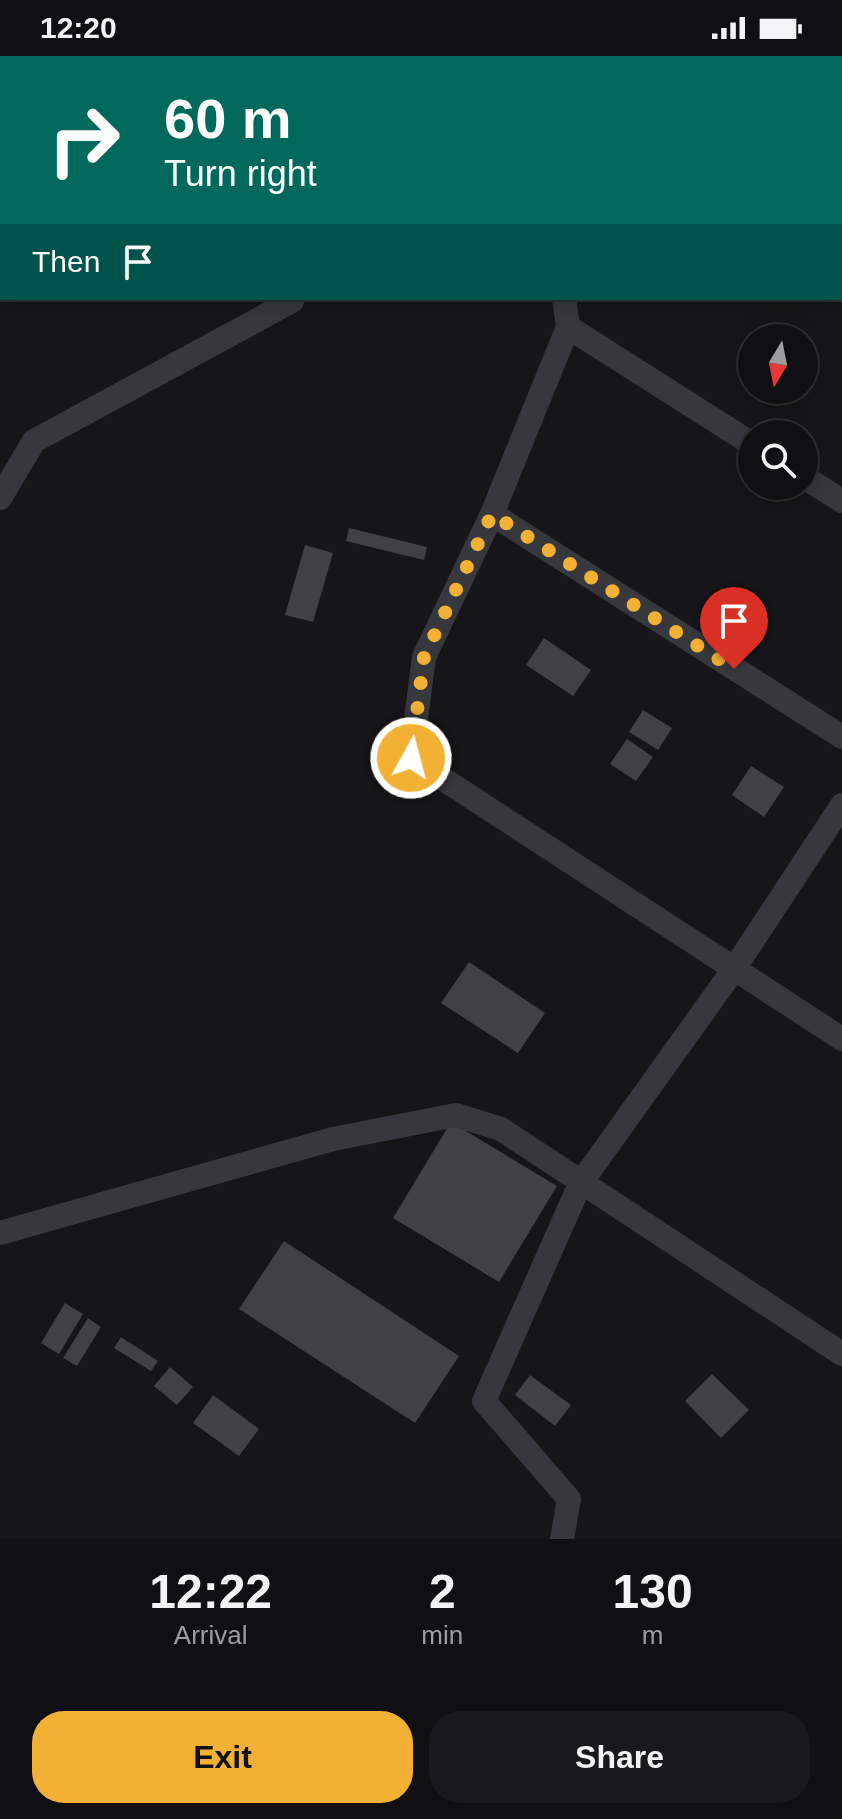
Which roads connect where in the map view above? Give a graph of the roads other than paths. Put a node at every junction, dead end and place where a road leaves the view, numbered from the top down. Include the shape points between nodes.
1 (292, 300) edge
2 (564, 300) edge
3 (568, 327) junction
4 (738, 435) edge
5 (818, 486) edge
6 (0, 498) edge
7 (842, 501) edge
8 (492, 514) junction
9 (842, 737) edge
10 (842, 805) edge
11 (734, 969) junction
12 (842, 1039) edge
13 (580, 1184) junction
14 (0, 1233) edge
15 (842, 1354) edge
16 (562, 1539) edge

1 - 6 street via 34,441
2 - 3 street
3 - 4 street
3 - 8 street
5 - 7 street
8 - 9 street
8 - 11 street via 424,657 411,758
10 - 11 street
11 - 12 street
11 - 13 street
13 - 14 street via 501,1129 456,1115 333,1139
13 - 15 street
13 - 16 street via 484,1401 569,1499

